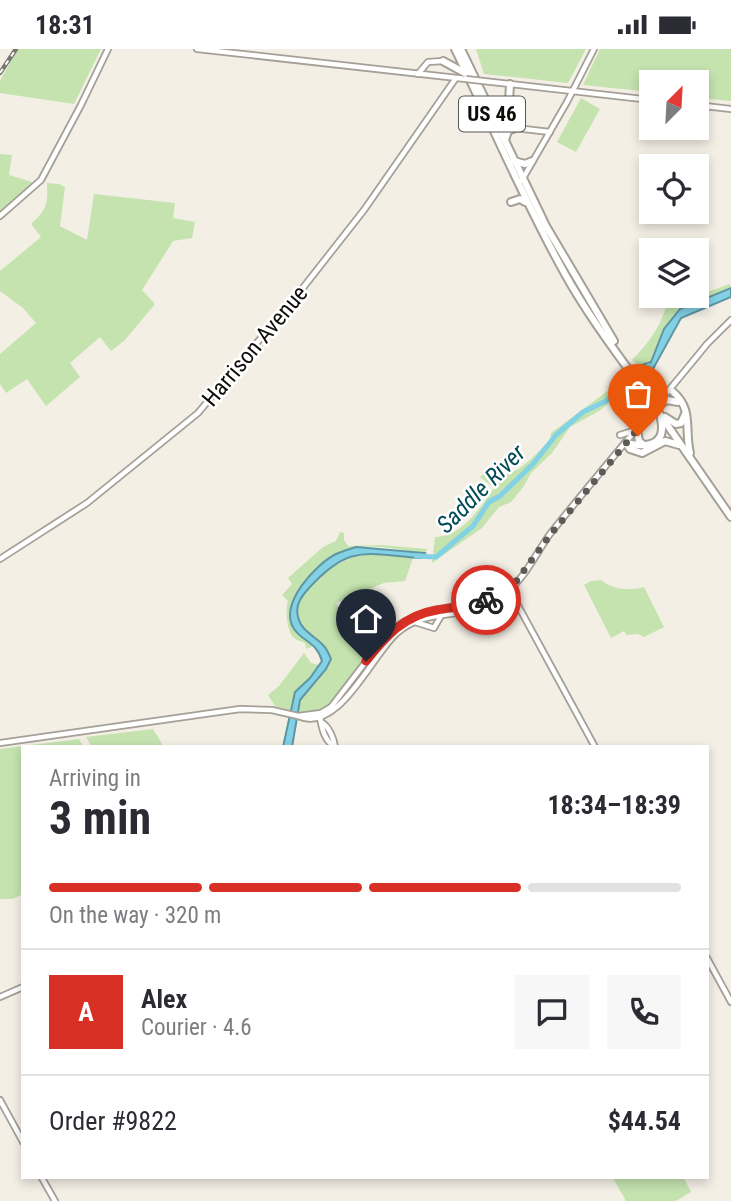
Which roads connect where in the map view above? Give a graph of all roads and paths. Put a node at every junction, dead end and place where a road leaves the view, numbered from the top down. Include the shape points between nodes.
1 (108, 49) edge
2 (197, 49) edge
3 (454, 49) edge
4 (461, 49) edge
5 (594, 49) edge
6 (443, 61) junction
7 (418, 74) junction
8 (456, 78) junction
9 (467, 78) junction
10 (510, 84) junction
11 (573, 91) junction
12 (639, 99) edge
13 (485, 101) junction
14 (709, 106) edge
15 (504, 107) junction
16 (731, 109) edge
17 (499, 127) junction
18 (515, 128) joint
19 (550, 132) junction
20 (505, 142) junction
21 (539, 151) junction
22 (532, 161) junction
23 (514, 162) junction
24 (521, 183) junction
25 (511, 202) dead end
26 (527, 203) junction
27 (0, 216) edge
28 (731, 320) edge
29 (629, 367) junction
30 (671, 390) junction
31 (678, 402) junction
32 (658, 409) junction
33 (637, 430) junction
34 (620, 435) dead end
35 (625, 443) junction
36 (646, 446) junction
37 (681, 446) junction
38 (690, 453) junction
39 (731, 511) edge
40 (731, 517) edge
41 (0, 559) edge
42 (509, 590) junction
43 (493, 600) junction
44 (442, 614) junction
45 (414, 622) junction
46 (353, 683) junction
47 (320, 718) junction
48 (0, 743) edge
49 (333, 745) edge
50 (594, 745) edge
51 (709, 962) edge
52 (21, 988) edge
53 (0, 997) edge
54 (731, 1002) edge
55 (0, 1100) edge
56 (21, 1138) edge
57 (43, 1179) edge
58 (55, 1201) edge

1 - 27 street via 41,180
2 - 7 street
3 - 6 highway
3 - 9 highway, US 46
4 - 13 highway, US 46
5 - 11 street
6 - 7 street via 428,62
6 - 9 highway
7 - 8 street
8 - 9 street
8 - 41 street, Harrison Avenue via 349,230 198,413 87,503
9 - 10 street, bridge
9 - 24 highway, US 46
10 - 11 street
10 - 15 highway via 509,102
11 - 12 street
11 - 19 street
13 - 15 highway via 493,109
13 - 17 highway, US 46
14 - 16 street
15 - 17 highway
17 - 20 highway, US 46
18 - 19 street
18 - 20 highway via 508,131
19 - 21 street
20 - 23 highway, US 46
21 - 22 street
21 - 24 street
22 - 23 highway
22 - 24 street
23 - 24 highway, US 46
24 - 26 highway, US 46
24 - 29 highway, US 46
25 - 26 highway via 520,199
26 - 29 highway, US 46 via 582,303
28 - 30 street
29 - 32 highway, US 46
30 - 31 highway
30 - 32 street
30 - 38 highway via 688,412
31 - 32 highway via 667,400
31 - 32 highway via 684,421 676,423
32 - 33 street
32 - 36 highway via 662,434
32 - 37 highway, US 46
32 - 38 highway, US 46
33 - 34 street
33 - 35 street
33 - 36 highway
35 - 36 highway
35 - 37 highway via 642,453 668,440
35 - 42 street
37 - 40 highway, US 46
38 - 39 highway, US 46
42 - 43 street
42 - 50 street
43 - 44 street via 477,609
43 - 46 street via 433,610 406,620 381,642
44 - 45 street
44 - 45 street via 434,628
45 - 46 street via 391,639
46 - 47 street
47 - 48 street via 240,709
47 - 49 street
51 - 54 street
52 - 53 street
55 - 56 street
57 - 58 street

